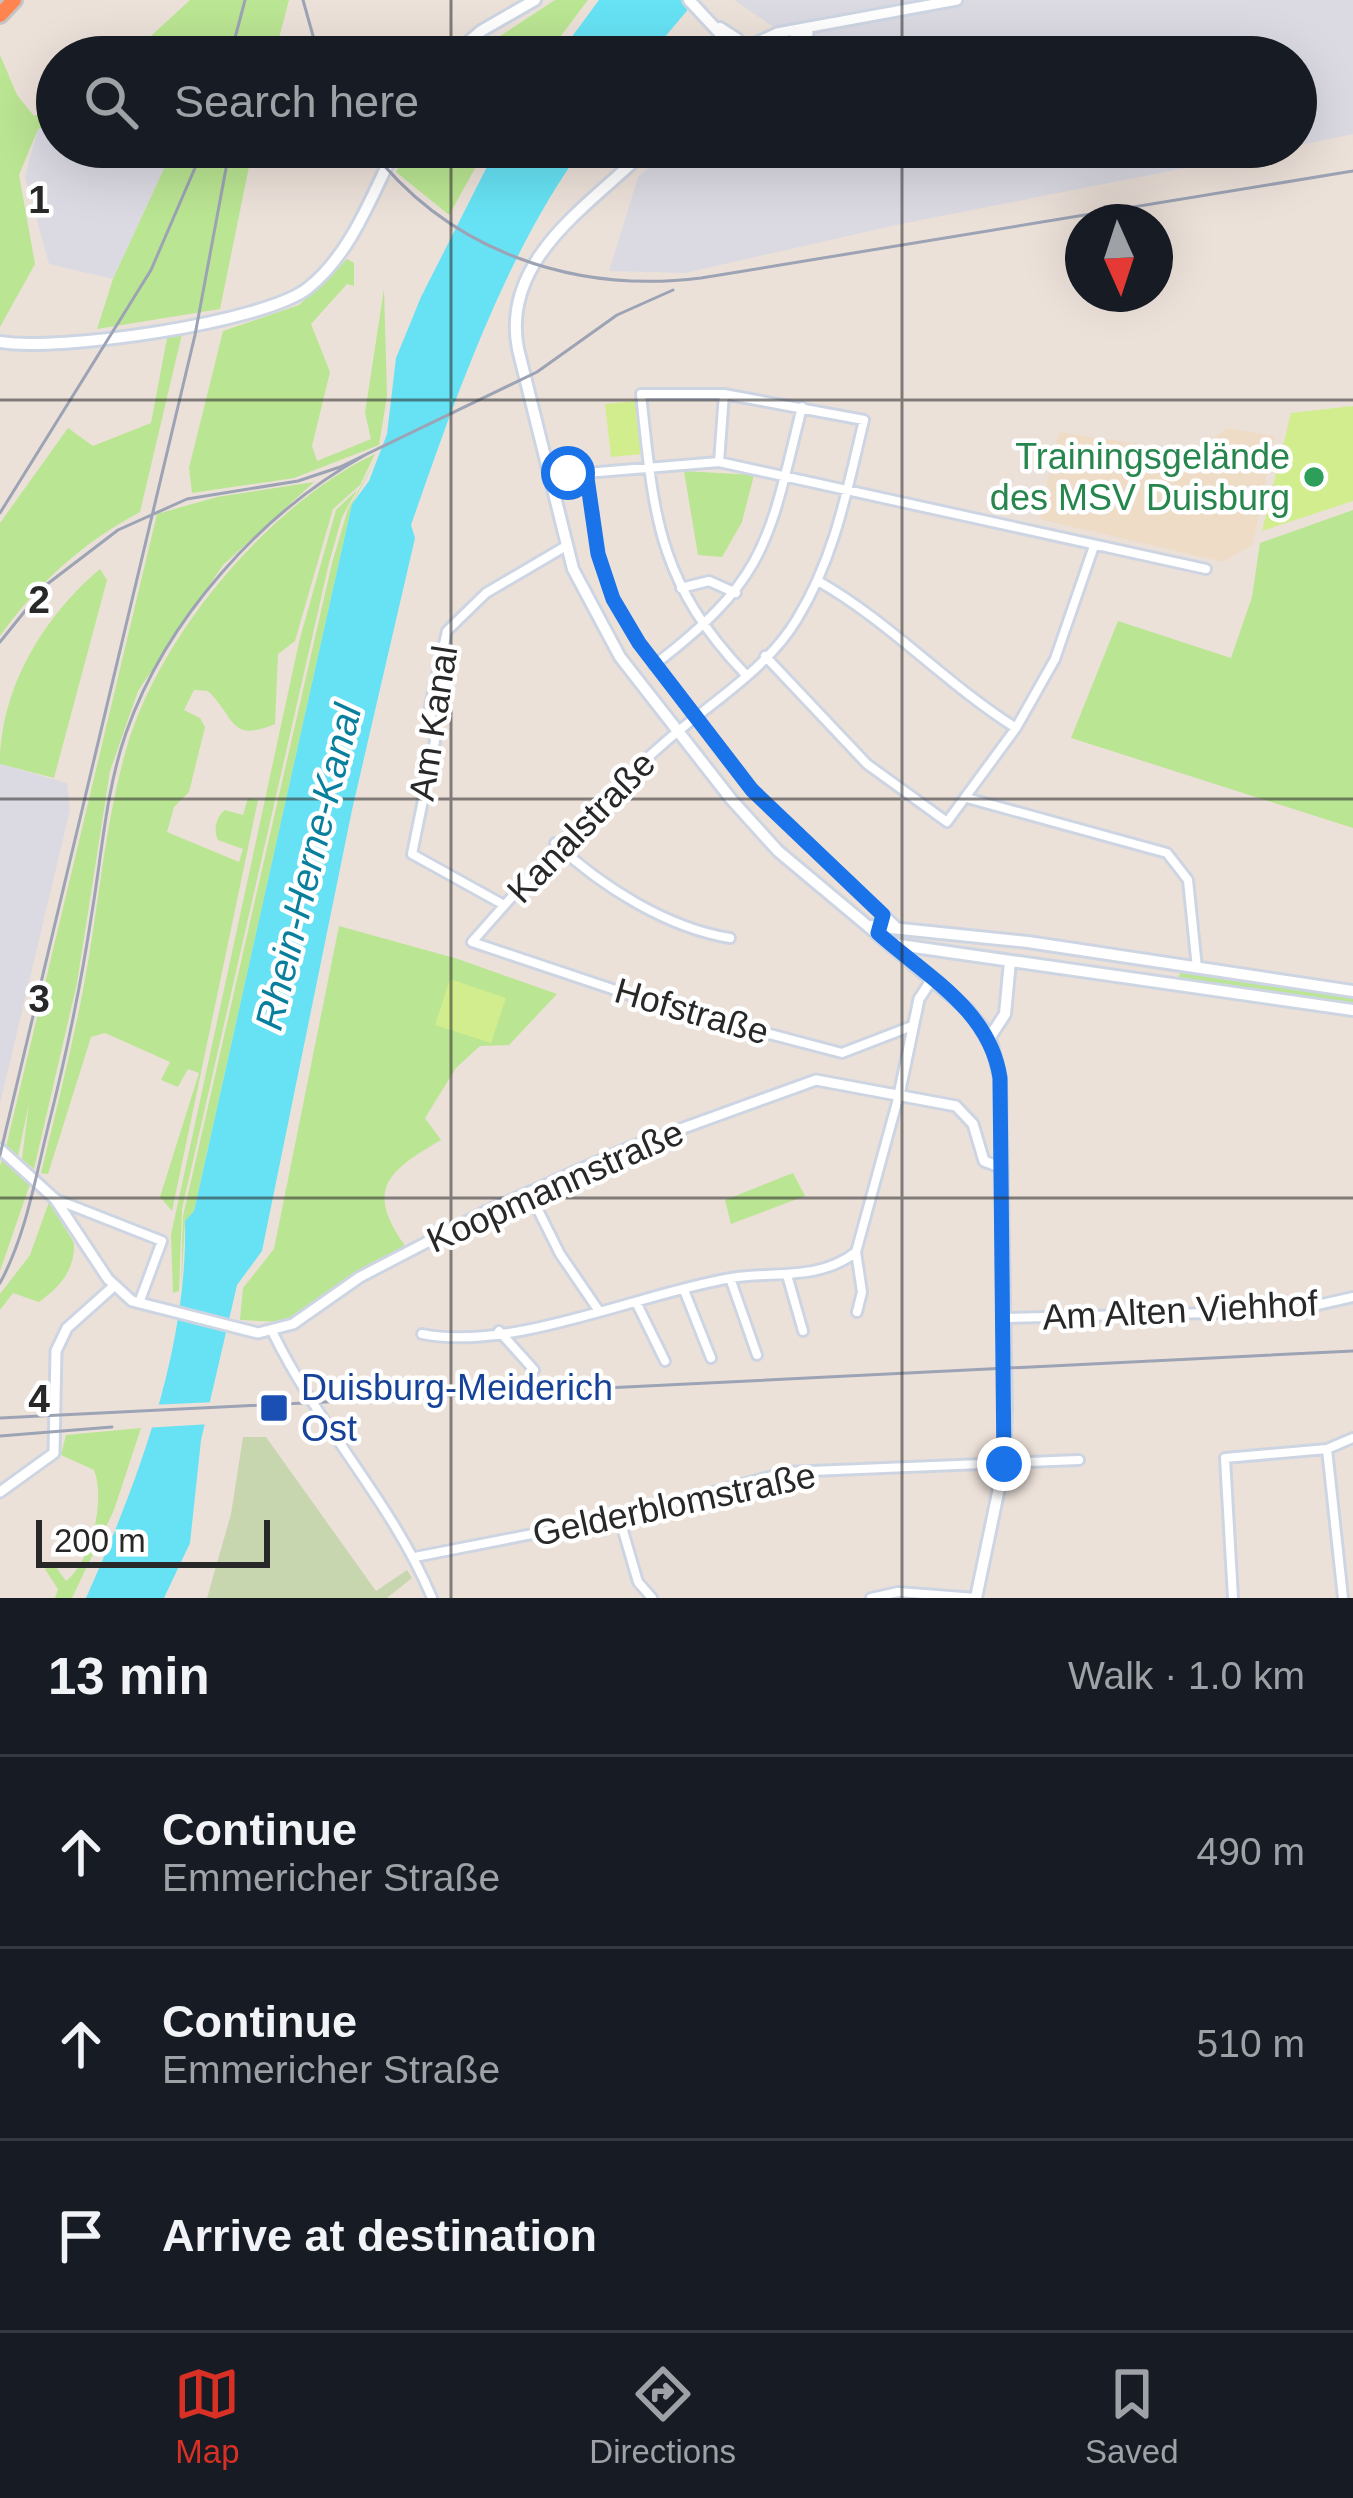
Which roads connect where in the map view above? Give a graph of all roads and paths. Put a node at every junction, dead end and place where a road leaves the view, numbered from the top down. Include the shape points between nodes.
1 (14, 0) edge
2 (531, 0) edge
3 (689, 0) edge
4 (957, 0) edge
5 (0, 15) edge
6 (481, 36) edge
7 (725, 36) edge
8 (772, 36) edge
9 (385, 168) edge
10 (628, 168) edge
11 (0, 342) edge
12 (724, 394) junction
13 (802, 407) junction
14 (719, 463) junction
15 (649, 465) junction
16 (586, 471) junction
17 (786, 474) junction
18 (548, 476) junction
19 (847, 488) junction
20 (566, 546) junction
21 (1094, 546) junction
22 (1206, 569) dead end
23 (818, 581) junction
24 (680, 589) junction
25 (736, 593) junction
26 (704, 626) junction
27 (765, 656) junction
28 (654, 664) junction
29 (746, 675) junction
30 (696, 719) junction
31 (1016, 728) junction
32 (678, 732) junction
33 (968, 798) junction
34 (555, 843) junction
35 (504, 905) junction
36 (877, 925) junction
37 (900, 930) junction
38 (730, 938) dead end
39 (472, 942) joint
40 (890, 944) junction
41 (1116, 955) junction
42 (1010, 961) junction
43 (1197, 968) junction
44 (1111, 972) junction
45 (932, 980) junction
46 (1353, 991) edge
47 (1353, 1010) edge
48 (912, 1026) junction
49 (990, 1037) junction
50 (899, 1095) junction
51 (0, 1149) edge
52 (1002, 1168) junction
53 (530, 1192) junction
54 (55, 1199) junction
55 (856, 1252) junction
56 (787, 1274) junction
57 (730, 1278) junction
58 (111, 1283) junction
59 (684, 1290) junction
60 (1353, 1297) edge
61 (635, 1302) junction
62 (139, 1304) junction
63 (599, 1311) junction
64 (857, 1312) dead end
65 (1006, 1318) junction
66 (499, 1331) junction
67 (803, 1331) dead end
68 (273, 1333) junction
69 (422, 1334) dead end
70 (757, 1355) dead end
71 (712, 1358) dead end
72 (665, 1361) dead end
73 (534, 1370) dead end
74 (1353, 1438) edge
75 (1328, 1449) junction
76 (1079, 1460) dead end
77 (1004, 1464) junction
78 (0, 1492) edge
79 (619, 1516) junction
80 (415, 1557) junction
81 (433, 1598) edge
82 (652, 1598) edge
83 (871, 1598) edge
84 (976, 1598) edge
85 (1233, 1598) edge
86 (1343, 1598) edge

1 - 5 highway
2 - 6 main road
3 - 7 main road
4 - 8 street
9 - 11 main road via 337,257 293,298 245,315 77,344
10 - 18 main road via 548,245 520,286 515,334
12 - 13 street
12 - 14 street
12 - 15 street via 641,394
13 - 17 street
13 - 19 street, Kanalstraße via 864,420
14 - 15 street
14 - 17 street
15 - 16 street
15 - 24 street via 657,527
16 - 18 street
16 - 28 street via 613,599
17 - 19 street
17 - 25 street via 771,534
18 - 20 main road
19 - 21 street
19 - 23 street, Kanalstraße
20 - 32 main road via 592,613
20 - 35 street, Am Kanal via 454,620 430,706 435,741 412,854
21 - 22 street
21 - 31 street via 1067,635
23 - 27 street, Kanalstraße via 795,624
23 - 31 street
24 - 25 street via 709,581
24 - 26 street
25 - 26 street
26 - 28 street
26 - 29 street
27 - 29 street, Kanalstraße
27 - 33 street via 867,764 947,822
28 - 30 street
29 - 30 street, Kanalstraße
30 - 32 street, Kanalstraße
30 - 36 street
31 - 33 street
32 - 34 street, Kanalstraße
32 - 36 main road via 778,851
33 - 43 street via 1166,851 1188,880
34 - 35 street, Kanalstraße
34 - 38 street via 651,909
35 - 39 street, Kanalstraße
36 - 37 main road
36 - 40 main road
37 - 40 main road
37 - 41 main road
39 - 48 street, Hofstraße via 663,1006 842,1053
40 - 42 main road
40 - 45 main road
41 - 43 main road
41 - 44 main road
42 - 44 main road
42 - 49 main road via 1005,1014
43 - 46 main road
44 - 47 main road
45 - 48 street
45 - 49 main road
48 - 50 street
49 - 52 main road via 1000,1078
50 - 52 street, Koopmannstraße via 956,1106 973,1124 984,1161
50 - 53 street, Koopmannstraße via 808,1082
50 - 55 street
51 - 54 street
52 - 65 main road
53 - 63 street
53 - 68 street, Koopmannstraße via 398,1256
54 - 58 street
54 - 62 street via 162,1241
55 - 56 street via 825,1270
55 - 64 street
56 - 57 street
56 - 67 street
57 - 59 street
57 - 70 street
58 - 62 street
58 - 78 street via 56,1351 54,1453
59 - 61 street
59 - 71 street
60 - 65 street, Am Alten Viehhof via 1291,1312
61 - 63 street
61 - 72 street
62 - 68 street
63 - 66 street
65 - 77 main road
66 - 69 street
66 - 73 street
68 - 80 street
74 - 75 street
75 - 85 street via 1225,1458
75 - 86 street
76 - 77 street, Gelderblomstraße
77 - 79 street, Gelderblomstraße via 788,1472
77 - 84 main road
79 - 80 street, Gelderblomstraße
79 - 82 street via 638,1582
80 - 81 street
83 - 84 street

